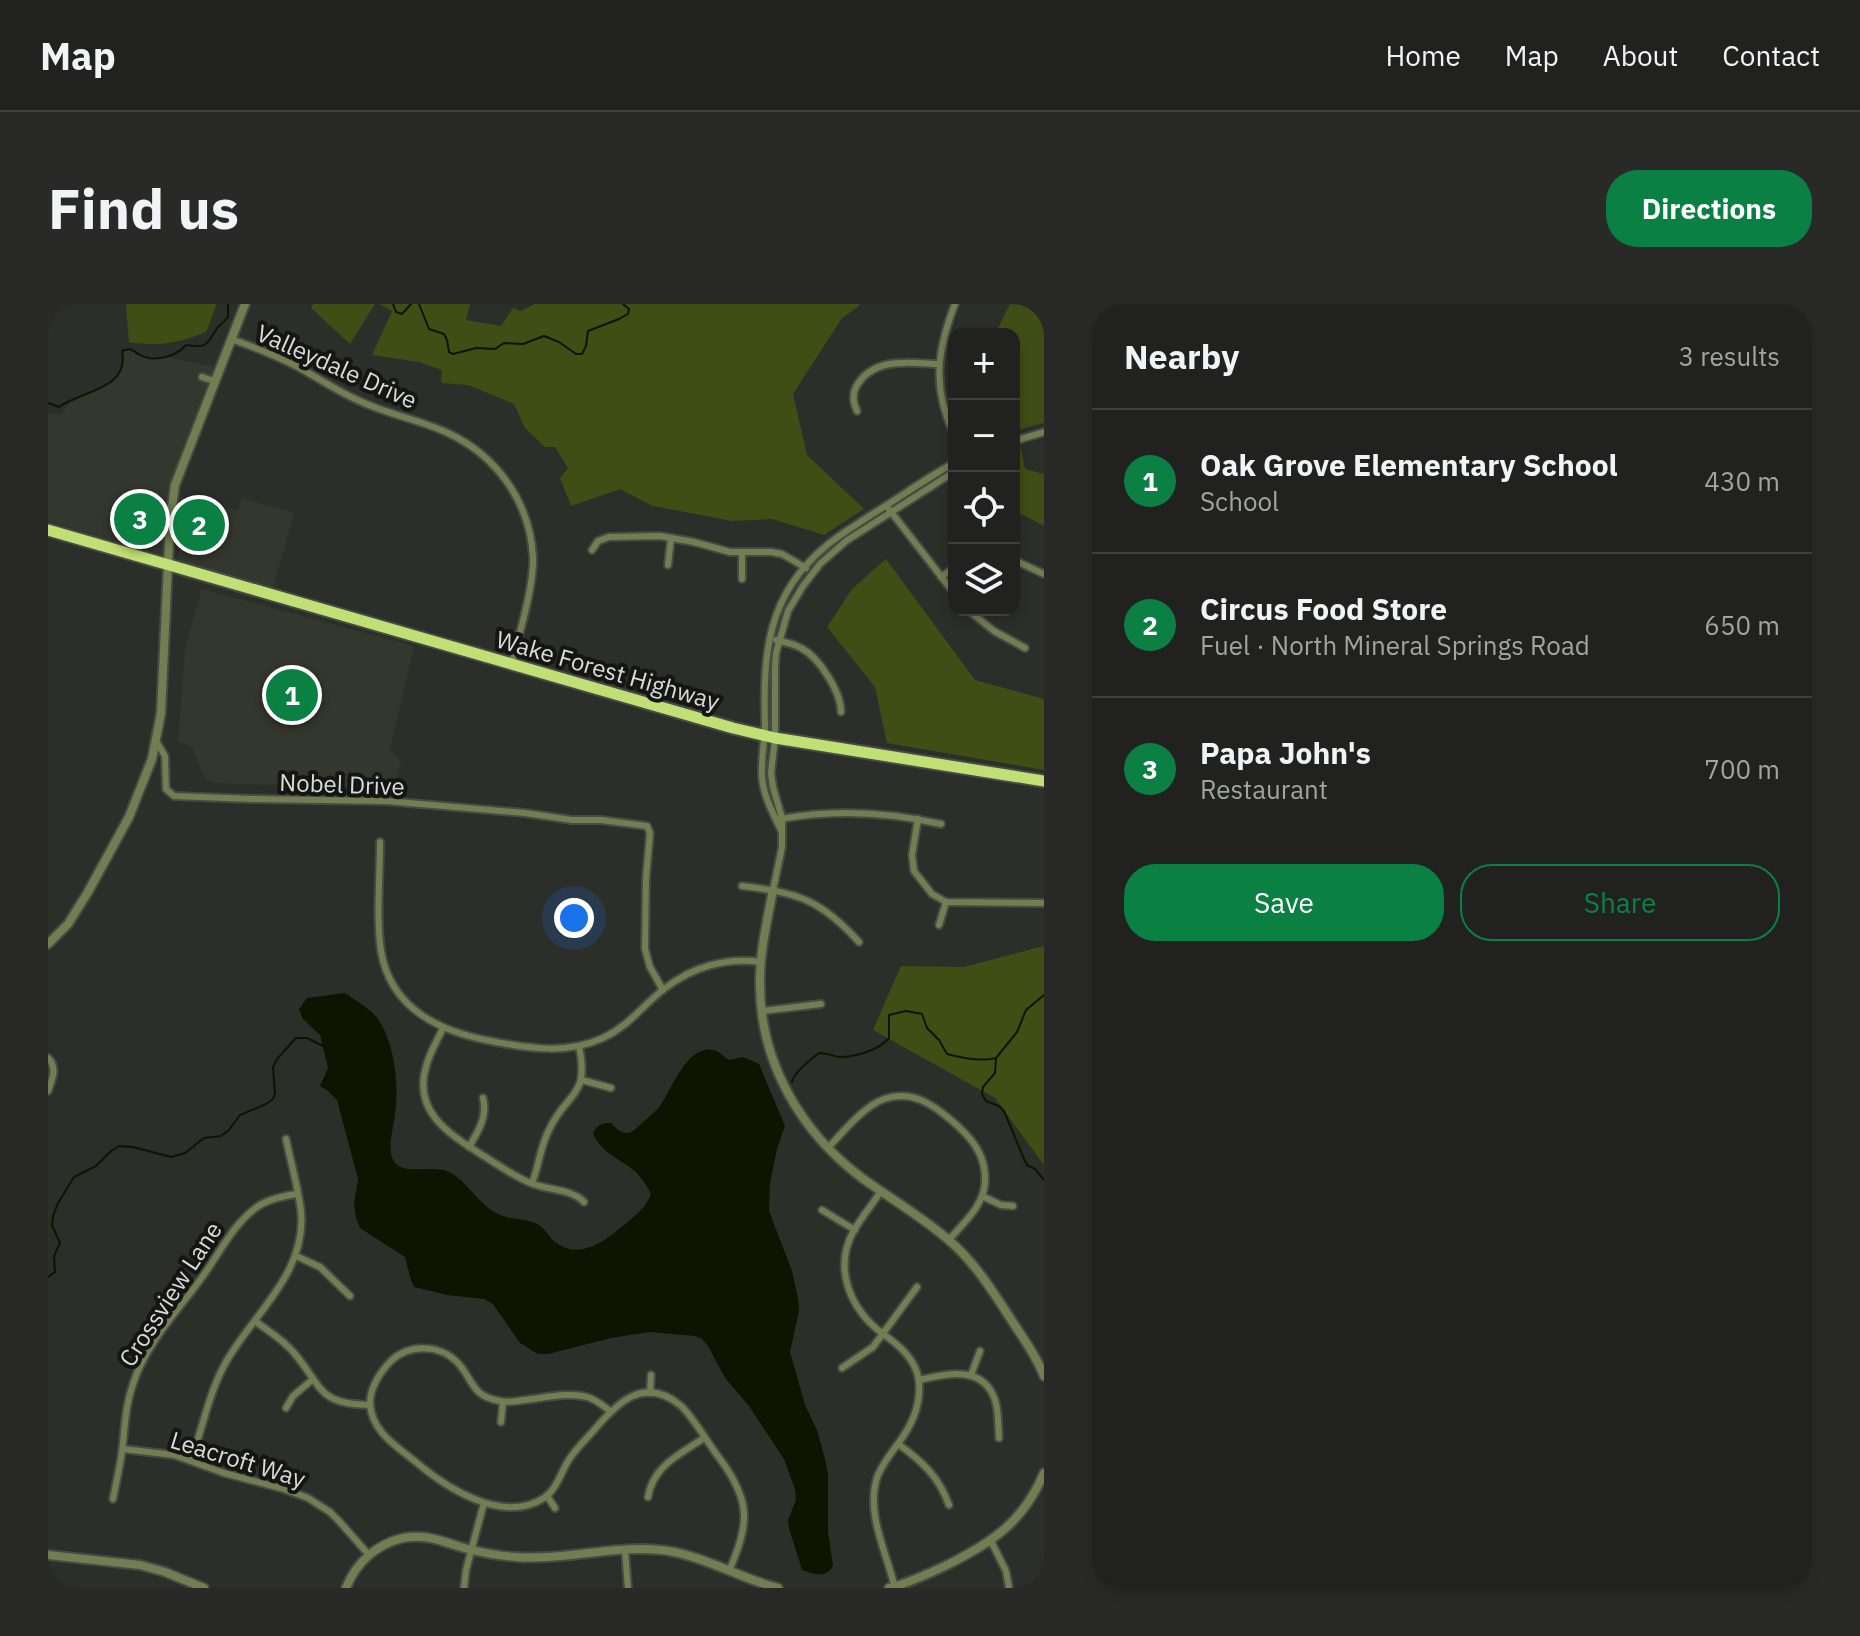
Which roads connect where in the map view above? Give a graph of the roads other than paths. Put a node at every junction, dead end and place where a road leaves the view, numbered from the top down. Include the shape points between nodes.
1 (245, 304) edge
2 (955, 304) edge
3 (231, 339) junction
4 (939, 364) junction
5 (202, 377) dead end
6 (214, 381) junction
7 (857, 411) dead end
8 (948, 417) edge
9 (1044, 432) edge
10 (1020, 439) edge
11 (948, 467) edge
12 (948, 475) edge
13 (888, 508) junction
14 (48, 530) edge
15 (671, 538) junction
16 (592, 550) dead end
17 (742, 553) junction
18 (1020, 563) edge
19 (169, 565) junction
20 (668, 565) dead end
21 (805, 567) junction
22 (812, 572) junction
23 (948, 572) edge
24 (1044, 574) edge
25 (941, 577) junction
26 (742, 579) dead end
27 (948, 586) edge
28 (975, 616) edge
29 (769, 639) junction
30 (779, 641) junction
31 (1025, 648) dead end
32 (511, 664) junction
33 (841, 712) dead end
34 (770, 737) junction
35 (156, 741) junction
36 (1044, 781) edge
37 (653, 817) dead end
38 (779, 819) junction
39 (918, 819) junction
40 (941, 824) dead end
41 (647, 826) junction
42 (380, 842) dead end
43 (742, 886) dead end
44 (773, 890) junction
45 (946, 902) junction
46 (1044, 903) edge
47 (939, 925) dead end
48 (859, 942) dead end
49 (48, 944) edge
50 (761, 962) junction
51 (663, 990) junction
52 (821, 1004) dead end
53 (762, 1011) junction
54 (443, 1028) junction
55 (579, 1046) junction
56 (48, 1058) edge
57 (582, 1080) junction
58 (611, 1088) dead end
59 (48, 1091) edge
60 (483, 1098) dead end
61 (286, 1139) dead end
62 (469, 1147) junction
63 (828, 1148) junction
64 (532, 1183) junction
65 (881, 1191) junction
66 (297, 1194) junction
67 (982, 1196) junction
68 (584, 1202) dead end
69 (1013, 1206) dead end
70 (822, 1210) dead end
71 (855, 1230) junction
72 (949, 1240) junction
73 (296, 1256) junction
74 (917, 1287) dead end
75 (350, 1296) dead end
76 (255, 1321) junction
77 (883, 1334) junction
78 (980, 1351) dead end
79 (842, 1368) dead end
80 (651, 1375) dead end
81 (971, 1375) junction
82 (1044, 1376) edge
83 (312, 1380) junction
84 (919, 1380) junction
85 (650, 1393) junction
86 (503, 1402) junction
87 (370, 1405) junction
88 (286, 1408) dead end
89 (610, 1411) junction
90 (501, 1422) dead end
91 (704, 1438) junction
92 (999, 1438) dead end
93 (898, 1444) junction
94 (123, 1449) junction
95 (191, 1460) junction
96 (1044, 1473) edge
97 (547, 1496) junction
98 (648, 1497) dead end
99 (113, 1499) dead end
100 (484, 1503) junction
101 (949, 1505) dead end
102 (555, 1508) dead end
103 (991, 1541) junction
104 (472, 1550) junction
105 (625, 1551) junction
106 (48, 1555) edge
107 (369, 1555) junction
108 (729, 1571) junction
109 (893, 1587) edge
110 (204, 1588) edge
111 (346, 1588) edge
112 (464, 1588) edge
113 (628, 1588) edge
114 (778, 1588) edge
115 (1009, 1588) edge

1 - 3 street
2 - 4 street
3 - 6 street
3 - 32 street, Valleydale Drive via 280,358 362,402 449,433 479,452 508,481 527,525 533,557
4 - 7 street via 876,367 856,388
4 - 8 street
5 - 6 street
6 - 19 street via 174,492
9 - 10 street
11 - 13 street
12 - 13 street
13 - 21 street via 835,539
13 - 22 street
13 - 25 street
14 - 19 highway, Wake Forest Highway
15 - 16 street via 609,537
15 - 17 street
15 - 20 street
17 - 21 street via 782,554
17 - 26 street
18 - 24 street
19 - 32 highway, Wake Forest Highway
19 - 35 street
21 - 22 street
21 - 29 street via 787,591
22 - 30 street via 788,611
23 - 25 street
25 - 27 street
28 - 31 street
29 - 30 street
29 - 34 street via 764,671
30 - 33 street via 814,657 839,697
30 - 34 street
32 - 34 highway, Wake Forest Highway
34 - 36 highway, Wake Forest Highway
34 - 38 street
35 - 41 street, Nobel Drive via 165,756 166,789 174,796 371,800
35 - 49 street via 115,845 78,910
37 - 41 street
38 - 39 street via 879,813
38 - 44 street via 782,847
39 - 40 street
39 - 45 street via 914,871
41 - 51 street via 645,949
42 - 54 street via 380,941 386,968 410,1006
43 - 44 street
44 - 48 street via 820,906
44 - 50 street
45 - 46 street
45 - 47 street
50 - 51 street via 737,960 703,967
50 - 53 street
51 - 55 street via 617,1031
52 - 53 street
53 - 63 street via 780,1078 798,1113
54 - 55 street via 532,1048
54 - 62 street via 426,1065 425,1097 439,1124
55 - 57 street
56 - 59 street via 54,1072
57 - 58 street
57 - 64 street via 550,1127
60 - 62 street via 481,1125
61 - 66 street
62 - 64 street
63 - 65 street
63 - 67 street via 878,1101 898,1096 920,1099 939,1109 975,1144 984,1166
64 - 68 street via 574,1194
65 - 71 street
65 - 72 street
66 - 73 street via 301,1227
66 - 94 street, Crossview Lane via 263,1203 240,1221 156,1340 133,1382
67 - 69 street
67 - 72 street
70 - 71 street
71 - 77 street via 846,1257 847,1285 860,1312
72 - 82 street via 986,1282
73 - 75 street via 320,1267
73 - 76 street
74 - 77 street
76 - 83 street via 290,1348
76 - 95 street via 218,1378
77 - 79 street
77 - 84 street via 904,1351
78 - 81 street
80 - 85 street
81 - 84 street
81 - 92 street via 994,1398
83 - 87 street via 337,1401
83 - 88 street
84 - 93 street via 914,1418
85 - 89 street via 632,1396
85 - 91 street via 680,1405
86 - 87 street via 476,1389 450,1356 419,1348 390,1362 376,1382
86 - 89 street via 576,1395
86 - 90 street
87 - 100 street via 377,1427 391,1442 437,1478
89 - 97 street
91 - 98 street via 657,1472
91 - 108 street via 732,1475 743,1503 743,1535
93 - 101 street via 932,1472
93 - 109 street via 879,1473 874,1501
94 - 95 street, Leacroft Way
94 - 99 street, Crossview Lane
95 - 107 street, Leacroft Way via 308,1498 330,1512
96 - 103 street via 1021,1514
97 - 100 street via 521,1505
97 - 102 street
100 - 104 street
103 - 109 street
103 - 115 street
104 - 105 street via 534,1558
104 - 107 street via 430,1537 410,1537
104 - 112 street
105 - 108 street via 677,1553
105 - 113 street
106 - 110 street via 140,1565
107 - 111 street
108 - 114 street

